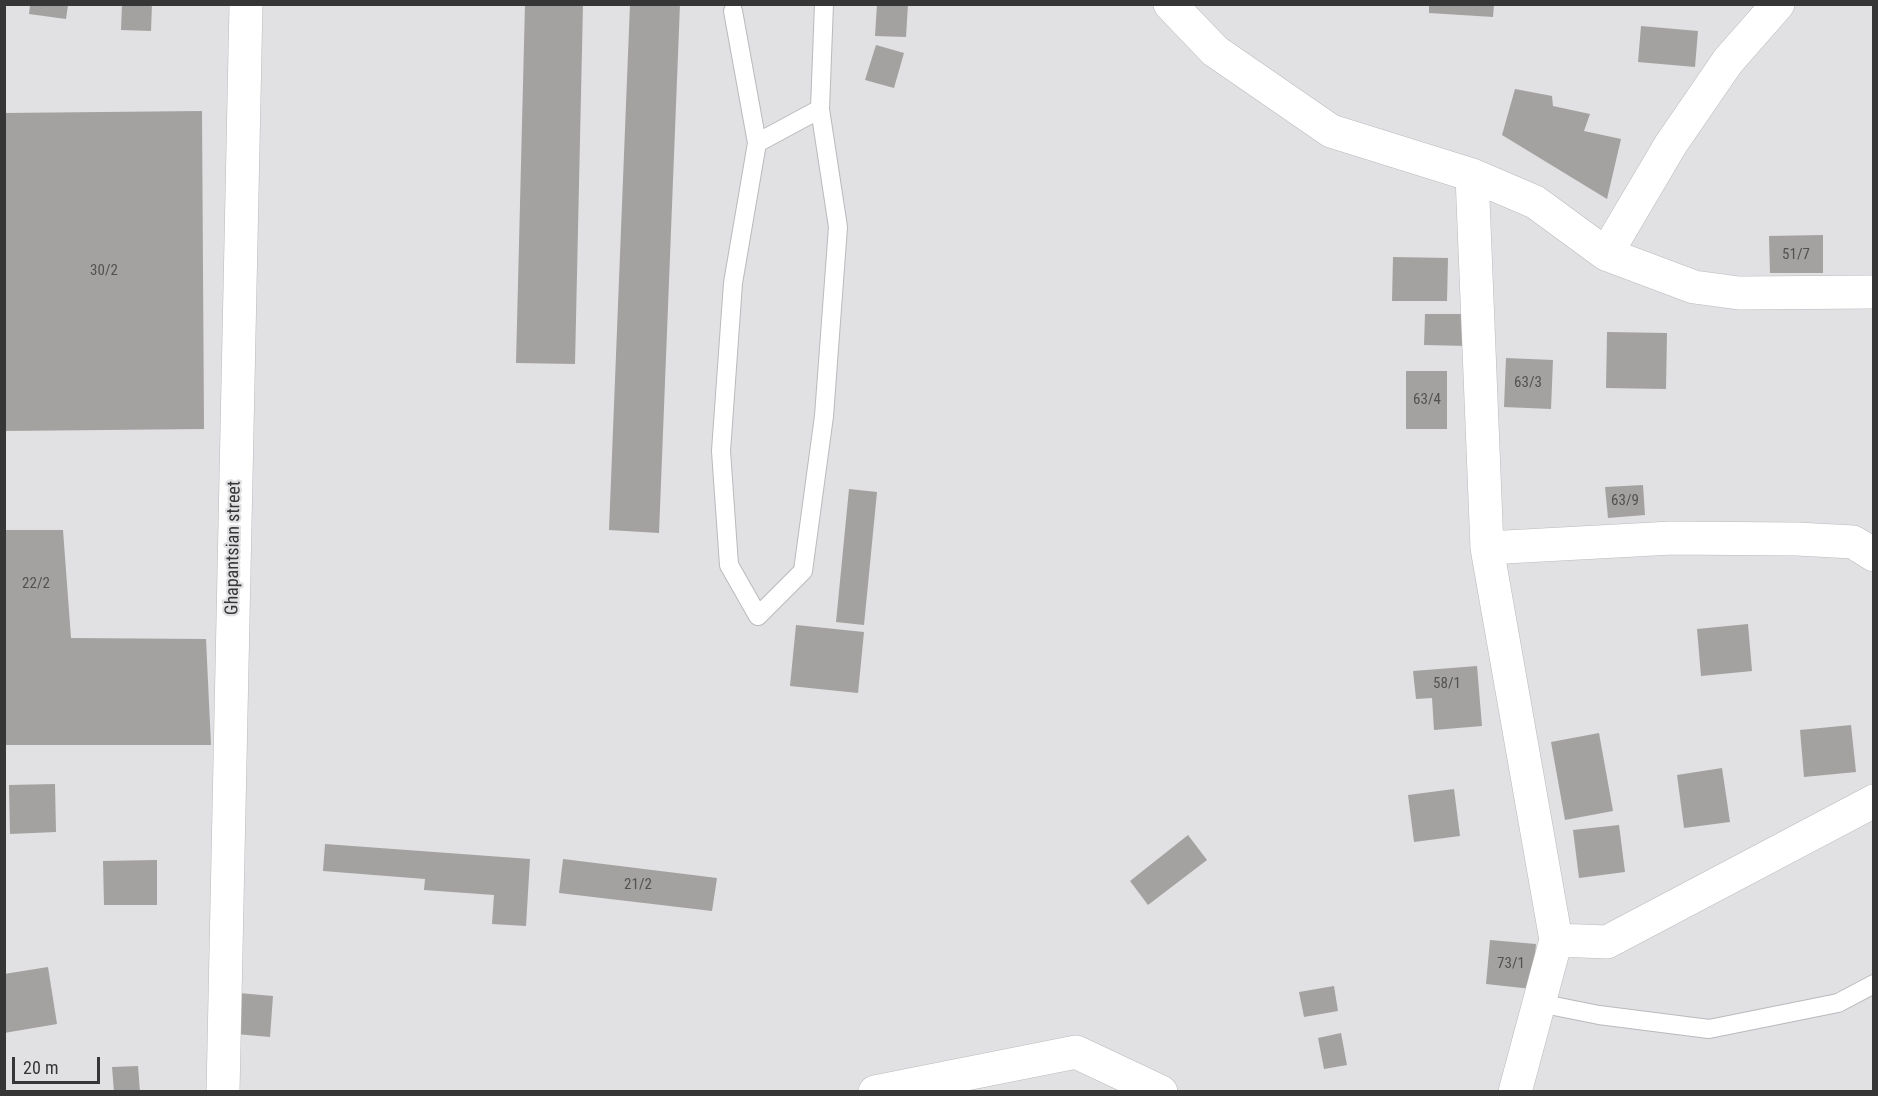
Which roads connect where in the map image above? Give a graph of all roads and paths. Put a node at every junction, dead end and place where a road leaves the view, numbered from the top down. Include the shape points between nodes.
1 (246, 4) edge
2 (824, 4) edge
3 (1170, 4) edge
4 (1778, 4) edge
5 (733, 11) dead end
6 (820, 109) junction
7 (757, 143) junction
8 (1472, 175) junction
9 (1606, 254) junction
10 (1874, 292) edge
11 (1487, 548) junction
12 (1874, 555) edge
13 (1874, 801) edge
14 (1556, 940) junction
15 (1874, 984) edge
16 (1539, 1003) junction
17 (1147, 1087) edge
18 (223, 1092) edge
19 (875, 1092) edge
20 (1515, 1092) edge

1 - 18 street, Ghapantsian street
2 - 6 lane
3 - 8 street via 1215,51 1332,131
4 - 9 street via 1728,61 1671,144
5 - 7 lane
6 - 7 lane
6 - 7 lane via 838,227 824,416 803,571 758,616 729,565 721,451 733,283
8 - 9 street via 1535,202
8 - 11 street
9 - 10 street via 1694,287 1739,293
11 - 12 street via 1672,538 1797,539 1853,542
11 - 14 street
13 - 14 street via 1607,942
14 - 16 street
15 - 16 lane via 1838,1003 1709,1029
16 - 20 street
17 - 19 street via 1076,1052

